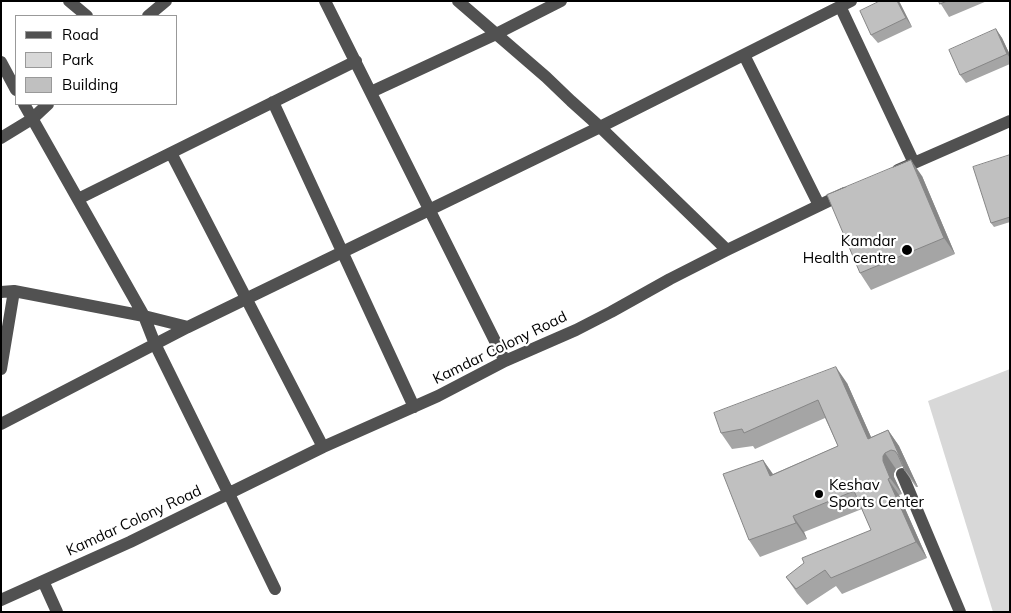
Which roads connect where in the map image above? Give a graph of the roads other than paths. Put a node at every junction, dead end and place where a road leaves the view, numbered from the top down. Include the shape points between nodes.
1 (69, 1) edge
2 (166, 1) edge
3 (325, 1) edge
4 (458, 1) edge
5 (561, 1) edge
6 (845, 4) edge
7 (86, 15) edge
8 (149, 15) edge
9 (496, 34) junction
10 (744, 55) junction
11 (356, 61) junction
12 (1, 62) edge
13 (15, 88) edge
14 (371, 92) junction
15 (272, 102) junction
16 (25, 105) edge
17 (47, 105) edge
18 (32, 118) junction
19 (1010, 121) edge
20 (600, 127) junction
21 (1, 138) edge
22 (170, 153) junction
23 (914, 163) junction
24 (888, 174) edge
25 (854, 189) edge
26 (78, 199) junction
27 (819, 205) junction
28 (429, 209) junction
29 (727, 250) junction
30 (342, 252) junction
31 (8, 292) edge
32 (246, 298) junction
33 (144, 316) junction
34 (188, 327) junction
35 (155, 344) junction
36 (505, 361) junction
37 (1, 369) edge
38 (414, 407) junction
39 (1, 424) edge
40 (323, 447) junction
41 (902, 474) edge
42 (230, 494) junction
43 (43, 581) junction
44 (275, 590) dead end
45 (1, 600) edge
46 (57, 612) edge
47 (960, 612) edge

1 - 7 street
2 - 8 street
3 - 11 street
4 - 9 street
5 - 9 street
6 - 10 street
6 - 23 street
9 - 14 street
9 - 20 street
10 - 20 street
10 - 27 street
11 - 14 street
11 - 15 street
12 - 13 street
14 - 28 street
15 - 22 street
15 - 30 street
16 - 18 street
17 - 18 street
18 - 21 street
18 - 26 street
19 - 23 street
20 - 28 street
20 - 29 street
22 - 26 street
22 - 32 street
23 - 24 street
25 - 27 street, Kamdar Colony Road
26 - 33 street
27 - 29 street, Kamdar Colony Road
28 - 30 street
28 - 36 street
29 - 36 street, Kamdar Colony Road via 576,330
30 - 32 street
30 - 38 street
31 - 33 street
31 - 37 street
32 - 34 street
32 - 40 street
33 - 34 street
33 - 35 street
34 - 35 street
35 - 39 street
35 - 42 street
36 - 38 street, Kamdar Colony Road
38 - 40 street, Kamdar Colony Road
40 - 42 street, Kamdar Colony Road
41 - 47 street
42 - 43 street, Kamdar Colony Road
42 - 44 street
43 - 45 street, Kamdar Colony Road
43 - 46 street

